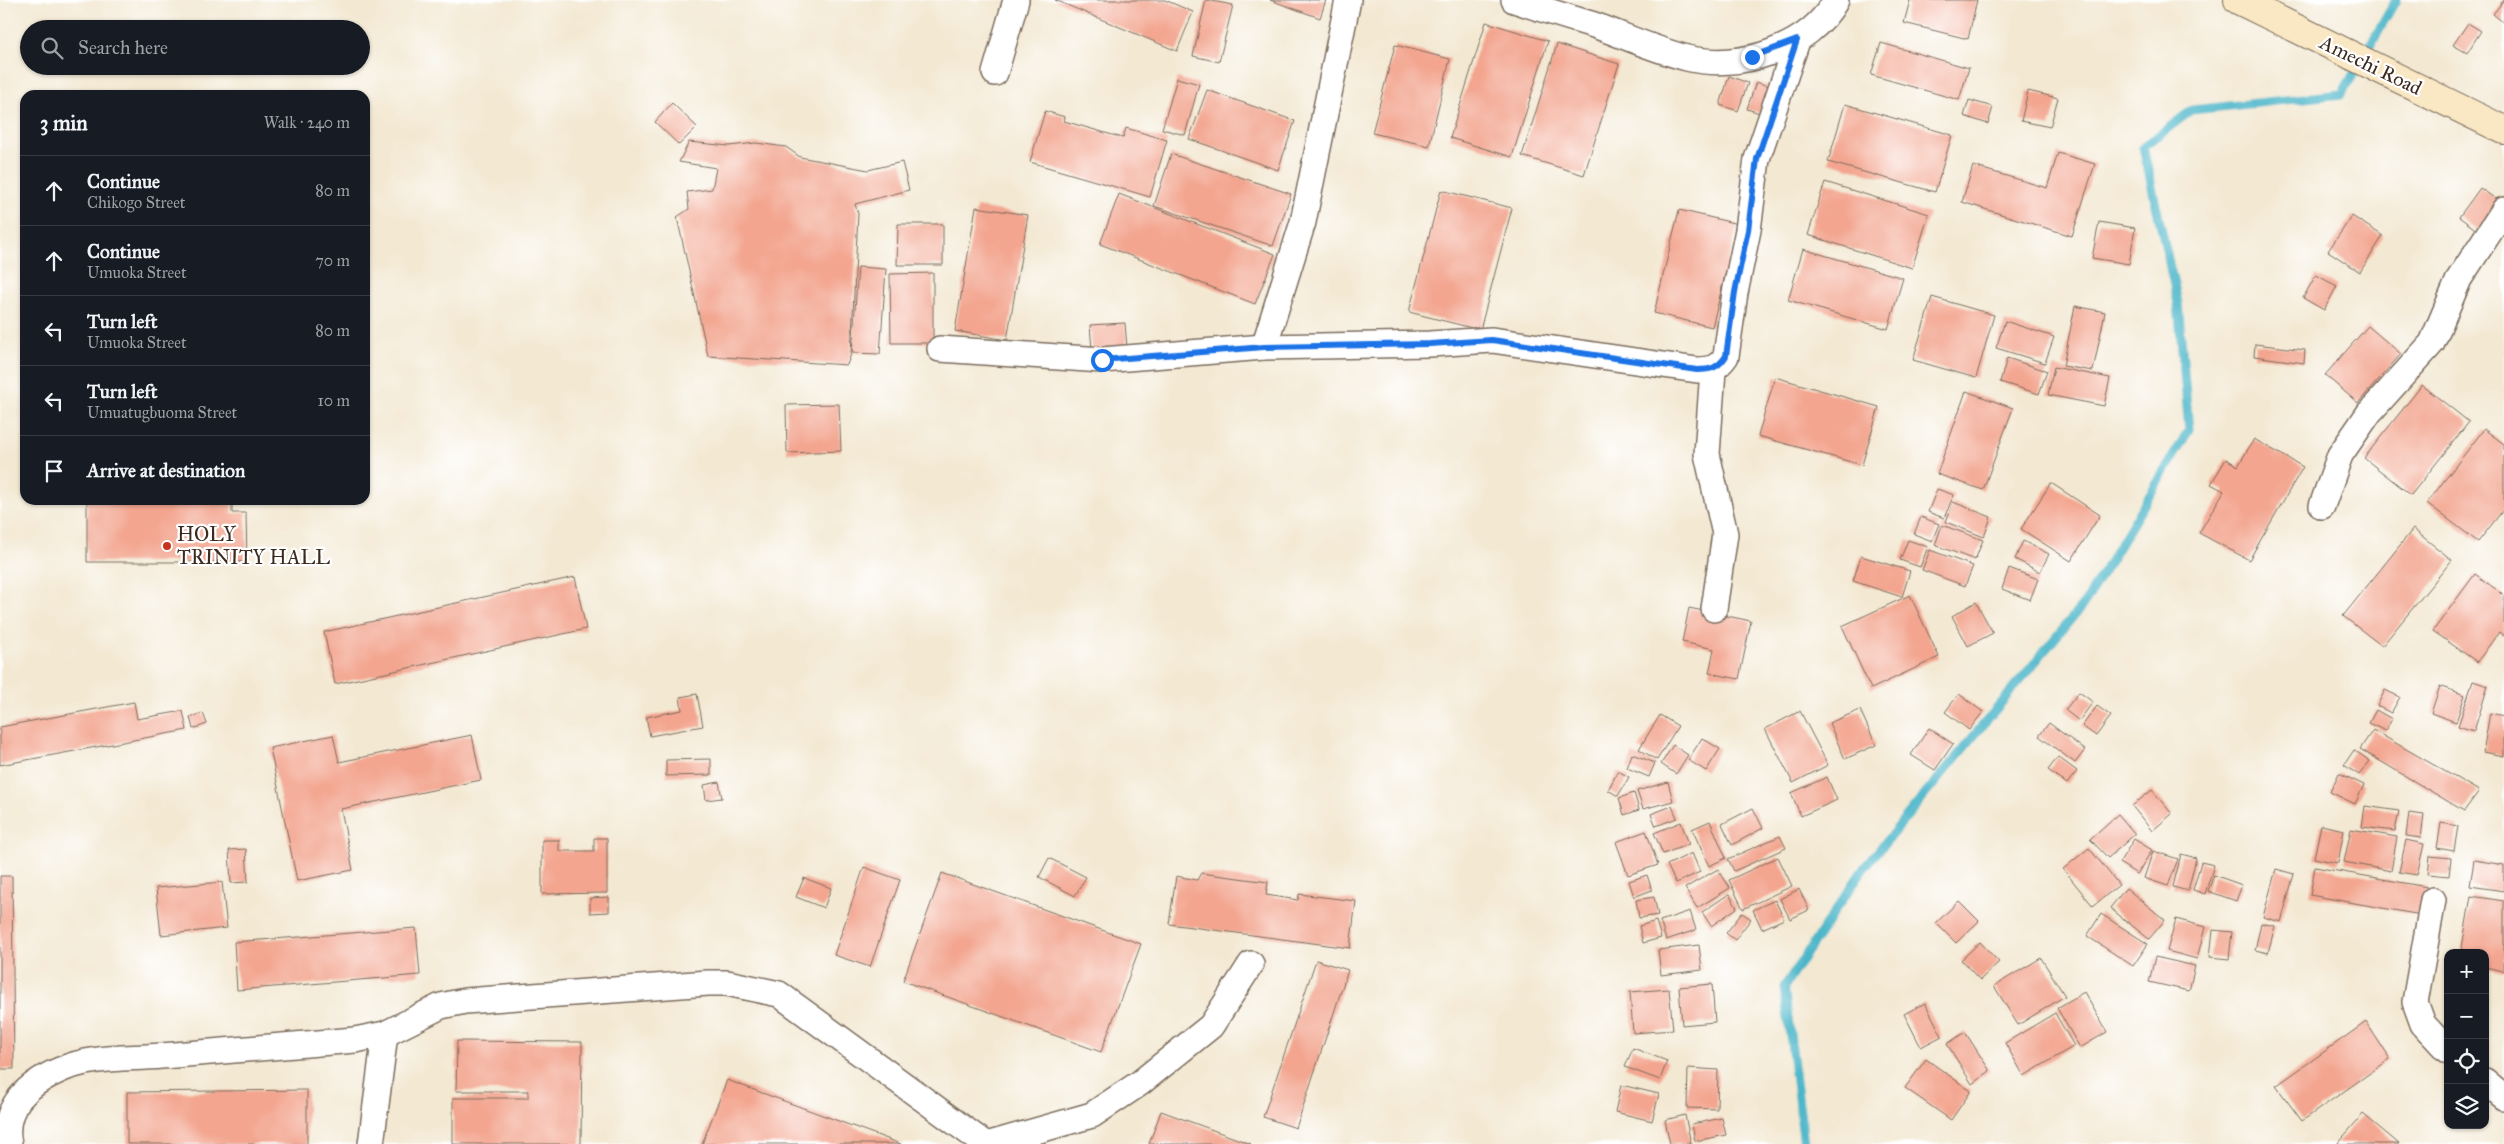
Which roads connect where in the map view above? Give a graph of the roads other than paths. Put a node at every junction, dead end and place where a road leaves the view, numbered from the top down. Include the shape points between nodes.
1 (1016, 0) edge
2 (1348, 0) edge
3 (1514, 0) edge
4 (1836, 0) edge
5 (2238, 0) edge
6 (1797, 40) junction
7 (995, 73) dead end
8 (2504, 130) edge
9 (2504, 210) edge
10 (1264, 347) junction
11 (940, 349) dead end
12 (1713, 370) junction
13 (2322, 506) dead end
14 (1714, 609) dead end
15 (2433, 900) dead end
16 (1251, 964) dead end
17 (385, 1034) junction
18 (2444, 1046) edge
19 (2489, 1084) edge
20 (2504, 1097) edge
21 (5, 1138) edge
22 (371, 1144) edge
23 (985, 1144) edge
24 (990, 1144) edge

1 - 7 street
2 - 10 street via 1303,222
3 - 6 street via 1688,58 1717,61 1752,57
4 - 6 street via 1824,18
5 - 8 main road, Amechi Road
6 - 12 street via 1759,151 1726,356
9 - 13 street via 2459,279 2432,343 2369,413 2340,455
10 - 11 street via 1102,360
10 - 12 street via 1492,340
12 - 14 street via 1707,454 1725,534
15 - 18 street via 2415,1002 2423,1024
16 - 24 street via 1211,1026 1140,1083 1092,1114
17 - 21 street via 355,1040 81,1062 35,1082 23,1093 8,1119
17 - 22 street
17 - 23 street via 441,1006 465,1001 727,983 779,994
19 - 20 street

